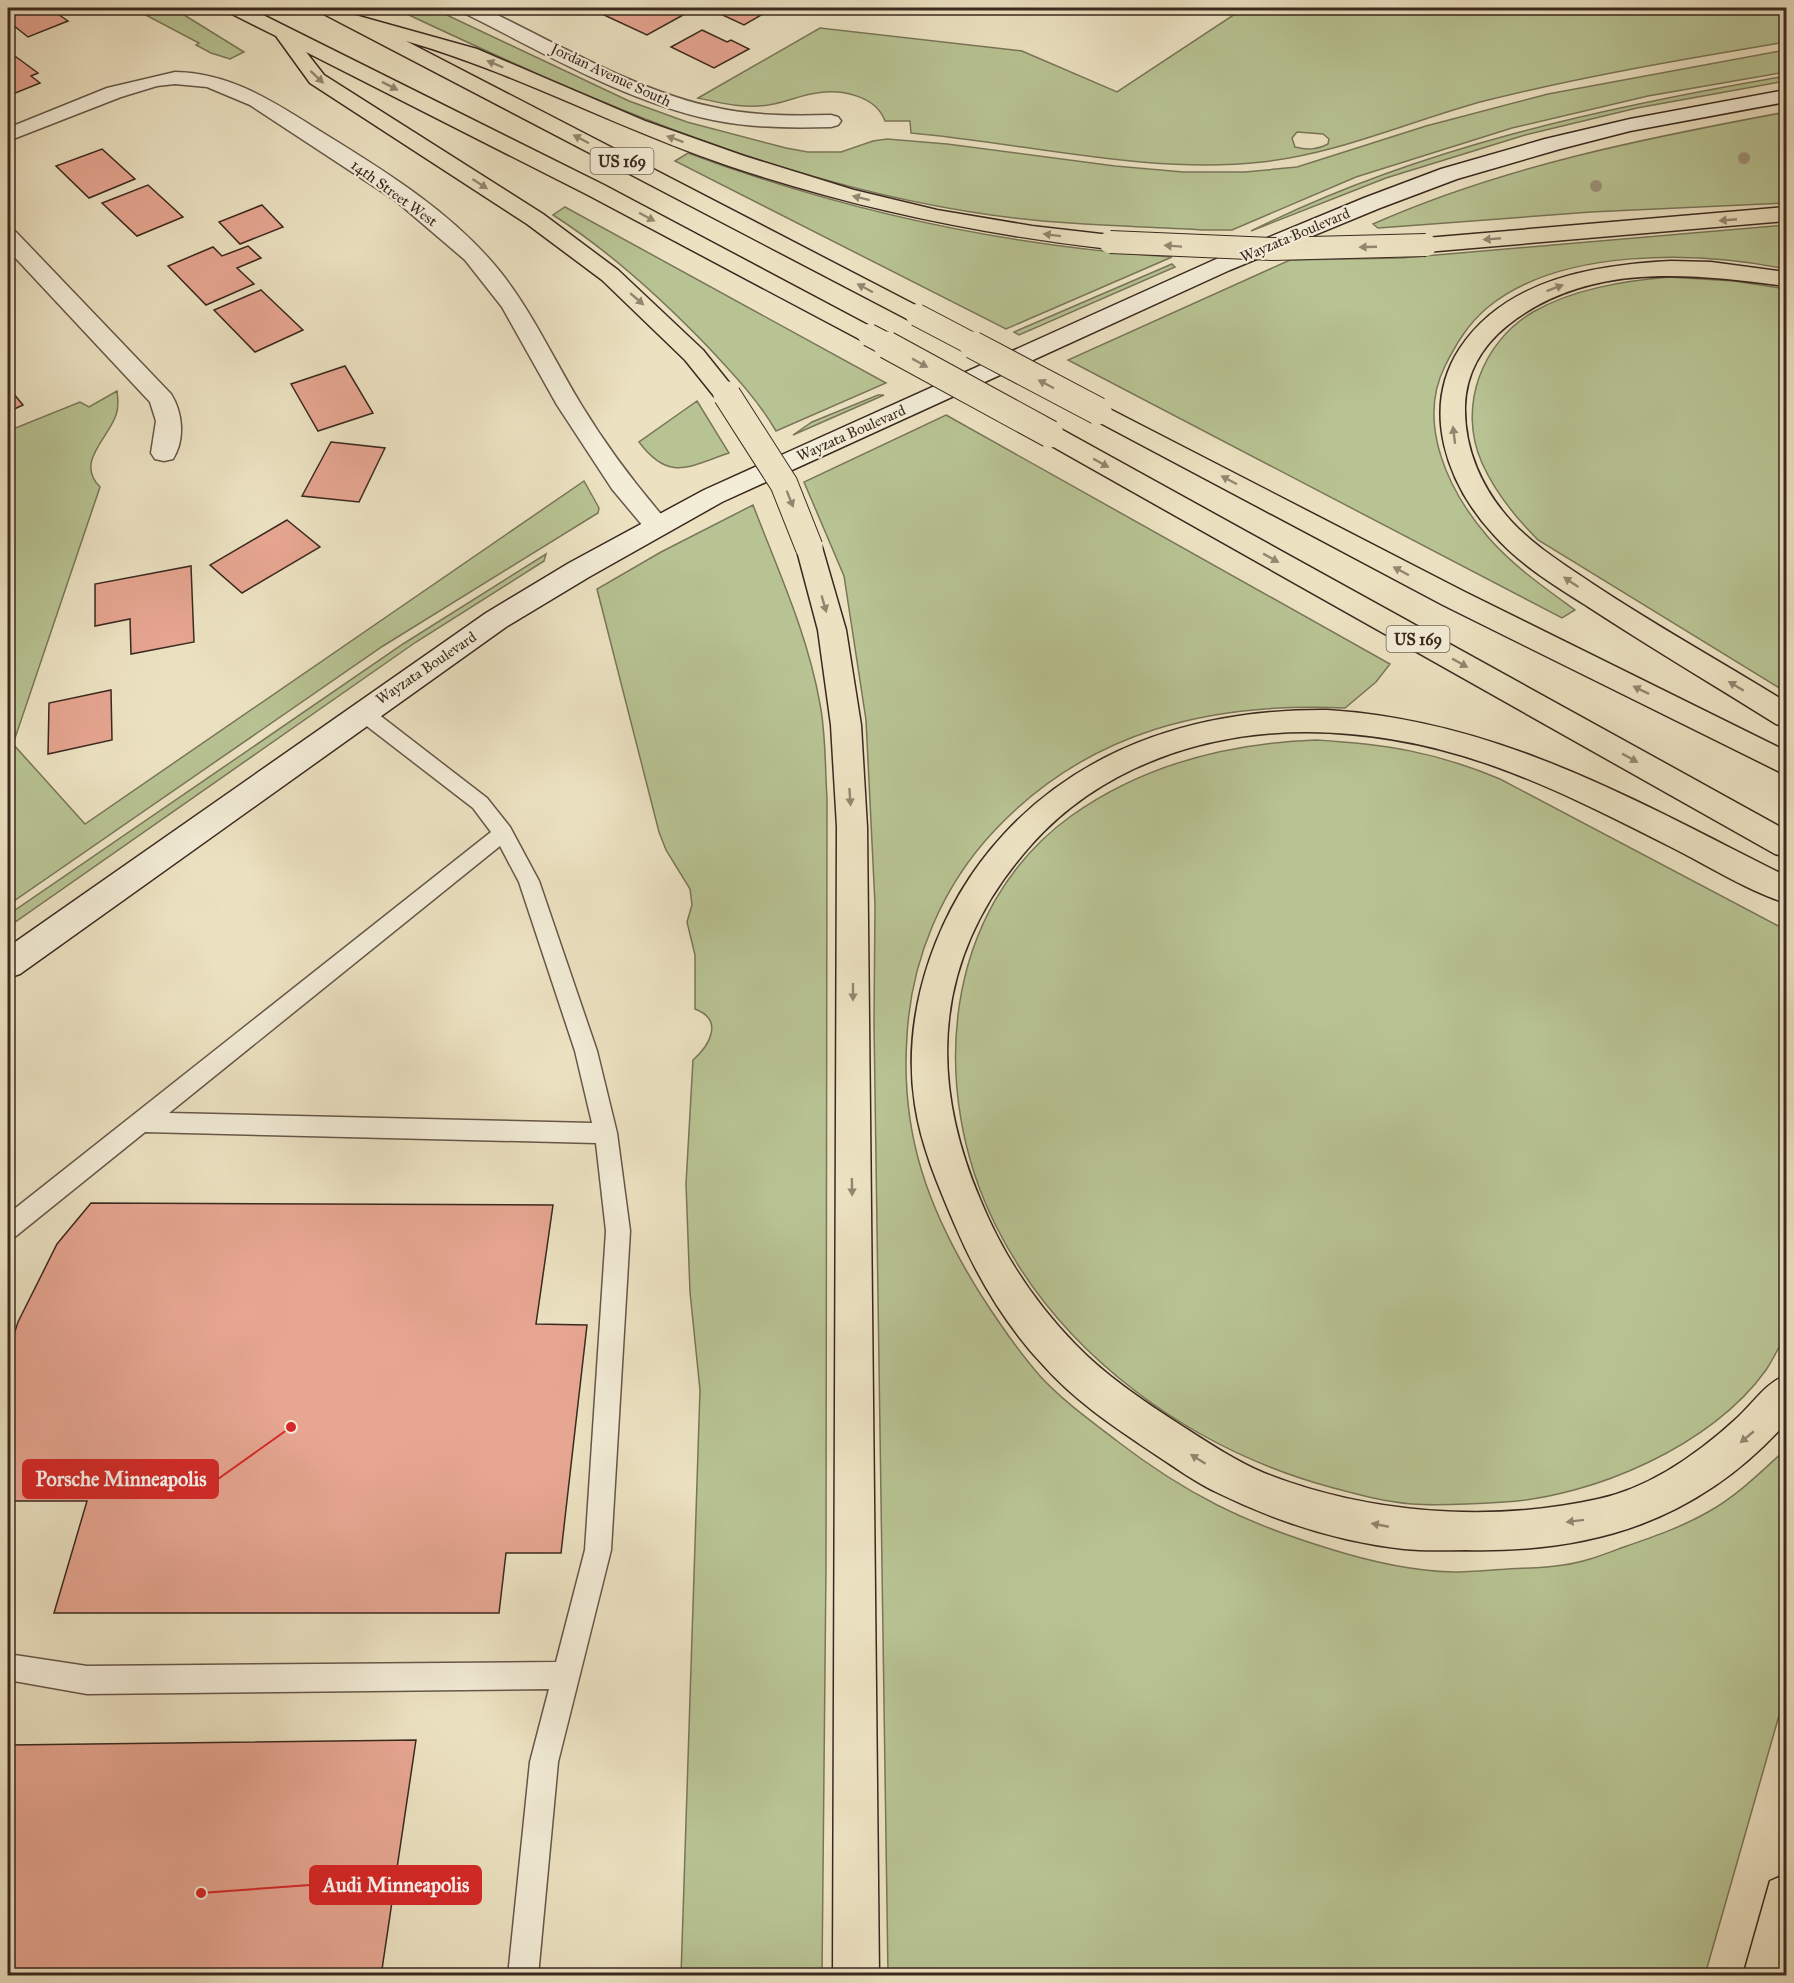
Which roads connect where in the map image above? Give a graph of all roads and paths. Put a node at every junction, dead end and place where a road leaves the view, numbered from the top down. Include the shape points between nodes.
1 (235, 8) edge
2 (327, 8) edge
3 (469, 8) edge
4 (352, 20) junction
5 (281, 32) junction
6 (1786, 96) edge
7 (831, 121) dead end
8 (8, 135) edge
9 (1786, 214) edge
10 (8, 237) edge
11 (1786, 279) edge
12 (164, 453) dead end
13 (657, 526) junction
14 (362, 712) junction
15 (1786, 716) edge
16 (1786, 764) edge
17 (502, 833) junction
18 (1786, 844) edge
19 (1786, 890) edge
20 (8, 963) edge
21 (139, 1122) junction
22 (606, 1133) junction
23 (8, 1228) edge
24 (1786, 1394) edge
25 (8, 1667) edge
26 (566, 1675) junction
27 (1786, 1897) edge
28 (523, 1976) edge
29 (856, 1976) edge
30 (1766, 1976) edge

1 - 5 highway, US 169
2 - 4 highway, US 169
3 - 7 street, Jordan Avenue South via 668,103 748,121
9 -> 4 highway, bridge via 1426,244 1273,249 1110,242 1032,233 937,217 736,161 638,125 470,53
16 -> 4 highway, US 169, bridge via 1453,598
5 -> 18 highway, US 169, bridge via 596,190 869,335
5 -> 29 highway, bridge via 317,79 535,219 610,275 694,355 727,395 784,484 809,547 832,630 846,725 852,827
6 - 13 street, Wayzata Boulevard via 1564,141 1426,182 1222,266 765,472
8 - 13 street, 14th Street West via 116,93 173,78 216,81 255,99 383,182 471,254 492,277 530,334 601,456
10 - 12 street via 162,400 168,421
15 -> 11 highway via 1649,634 1516,543 1492,517 1460,464 1452,412 1455,384 1480,337 1501,316 1549,290 1596,276 1641,269 1717,269
13 - 14 street, Wayzata Boulevard via 496,620
14 - 17 lane via 480,802
14 - 20 street, Wayzata Boulevard
17 - 21 lane
17 - 22 lane via 530,881 586,1051
24 -> 19 highway via 1765,1421 1721,1458 1666,1493 1606,1517 1475,1531 1403,1529 1282,1499 1228,1477 1122,1410 1075,1372 1038,1331 999,1276 974,1230 954,1183 930,1089 932,1004 942,966 974,894 997,860 1022,831 1087,780 1153,747 1191,735 1232,726 1325,721 1369,724 1452,739 1559,777
21 - 22 lane
21 - 23 lane
22 - 26 lane via 618,1231 598,1550
25 - 26 lane via 87,1680
26 - 28 lane via 544,1762
27 - 30 highway

